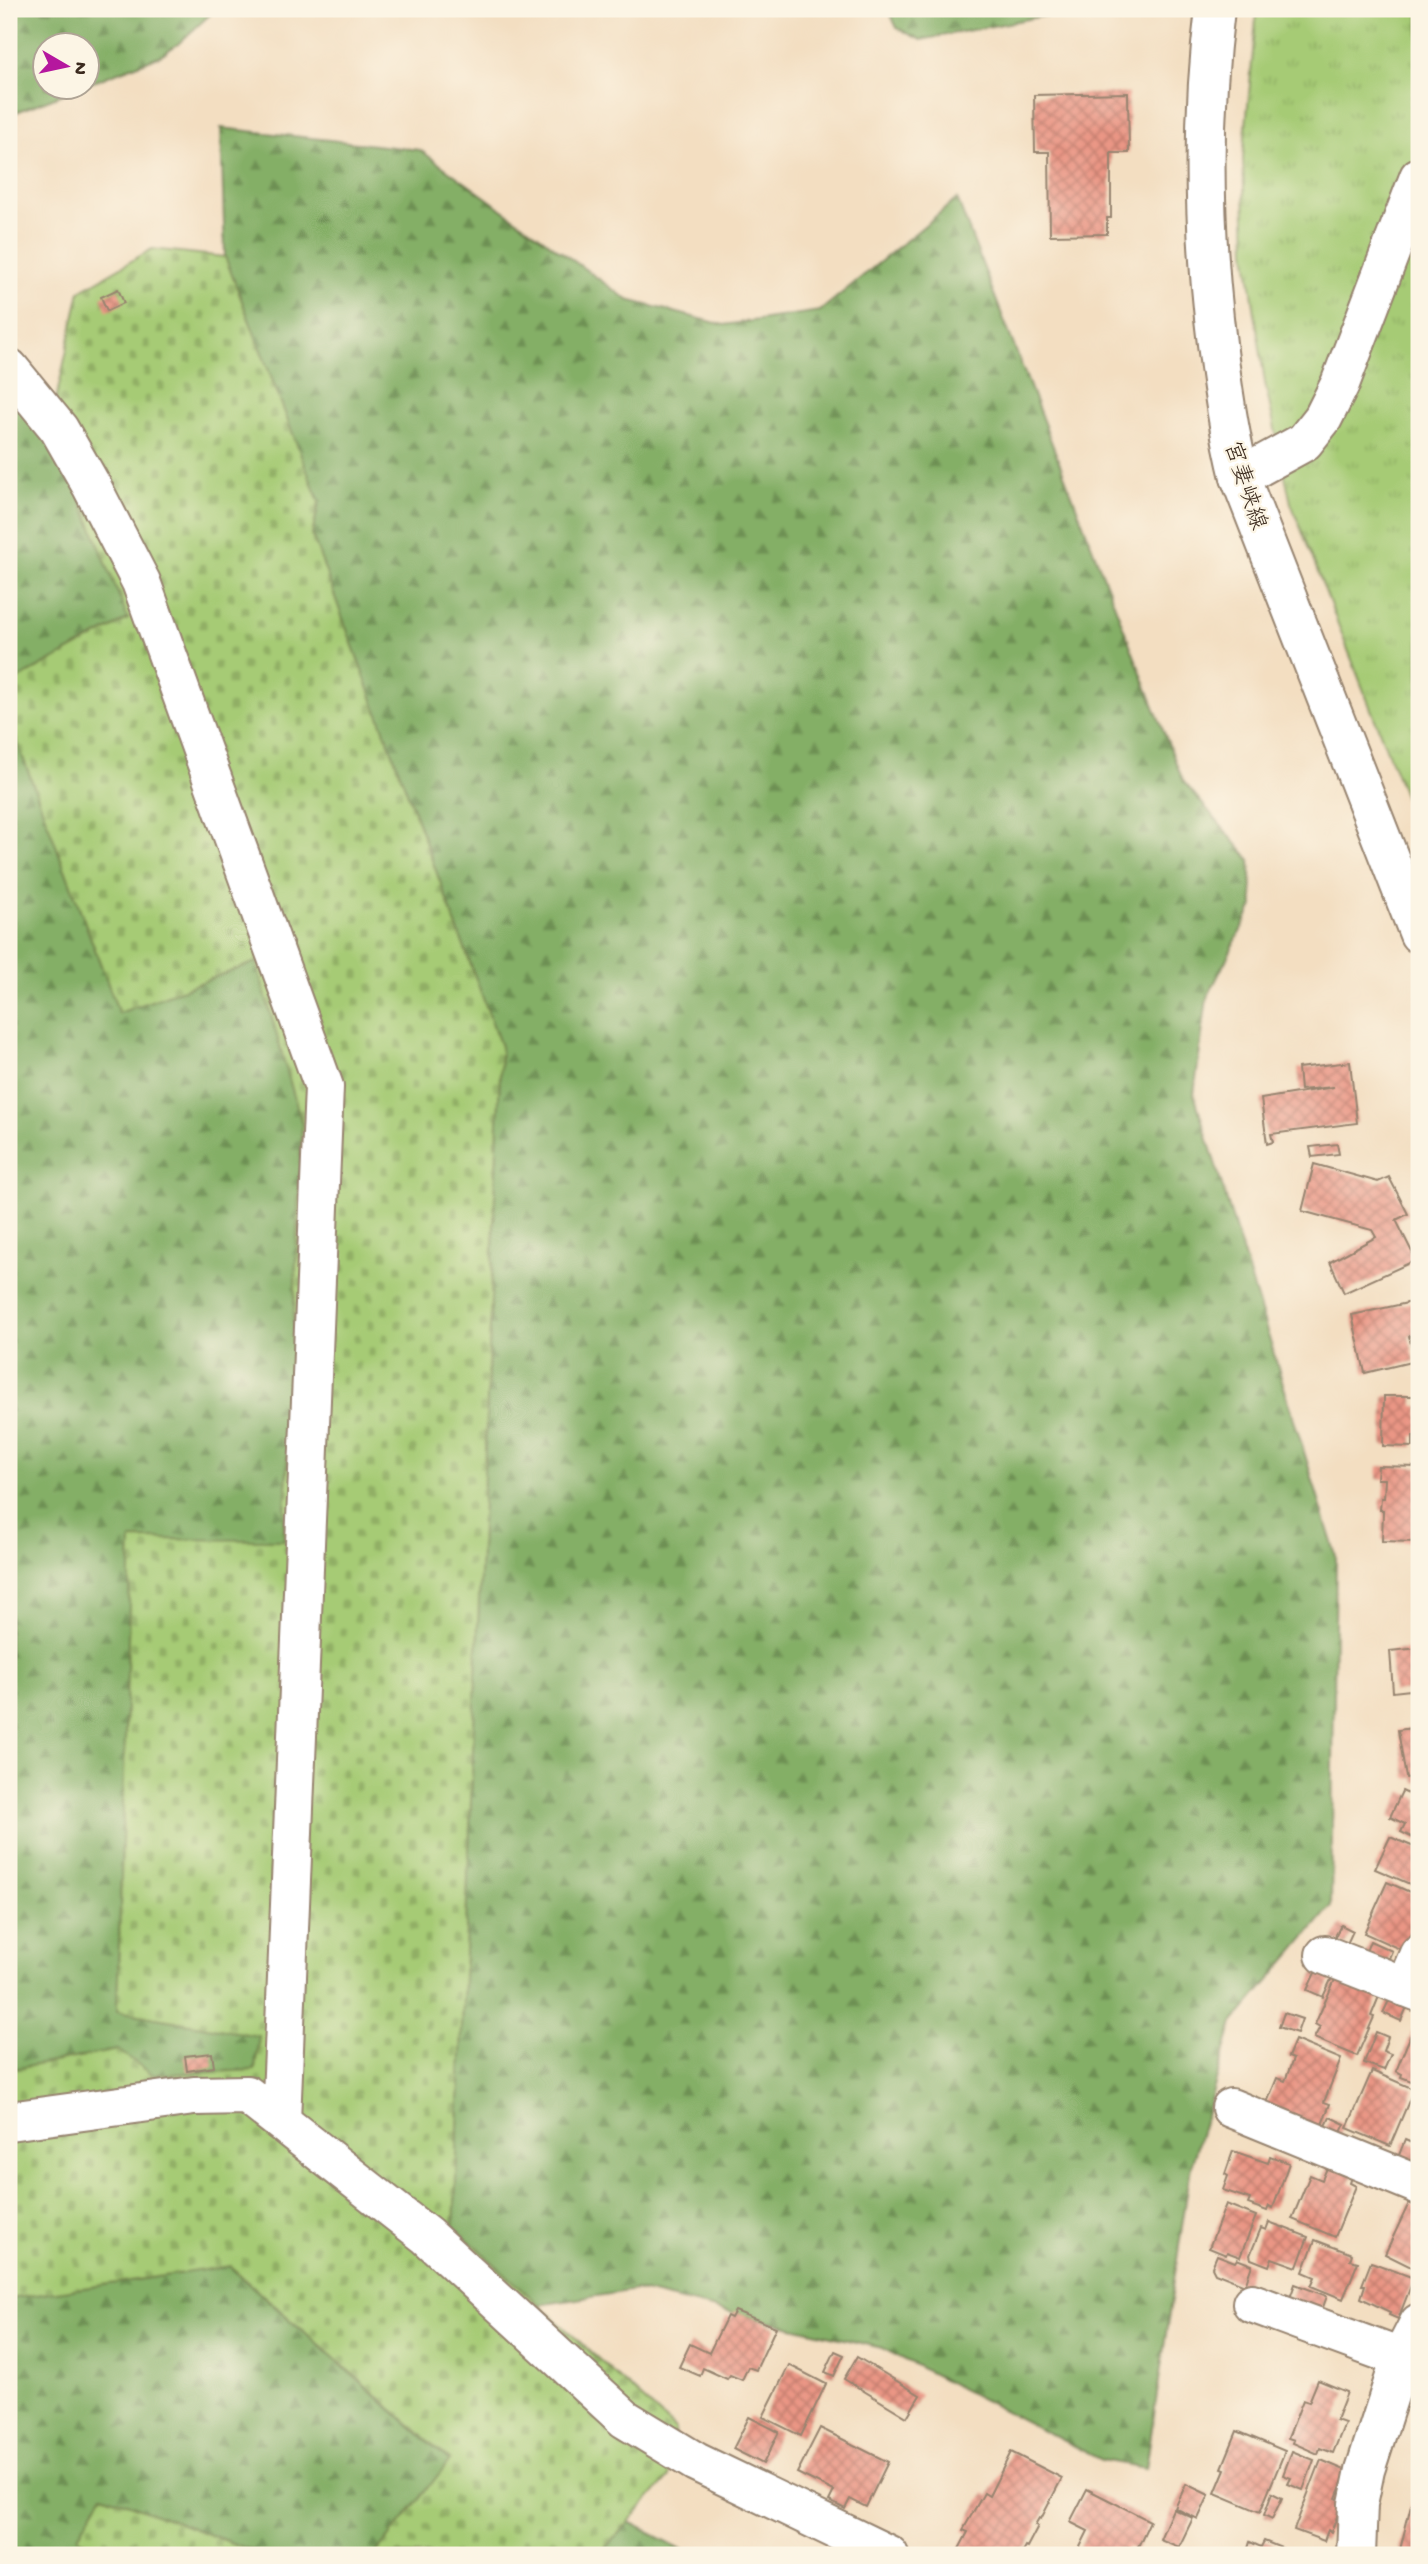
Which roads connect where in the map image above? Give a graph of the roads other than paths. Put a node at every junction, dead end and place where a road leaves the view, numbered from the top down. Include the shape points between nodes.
1 (1215, 9) edge
2 (1419, 177) edge
3 (9, 368) edge
4 (1240, 477) junction
5 (1419, 934) edge
6 (1325, 1955) dead end
7 (1415, 1978) edge
8 (1231, 2108) dead end
9 (9, 2121) edge
10 (281, 2121) junction
11 (1419, 2185) edge
12 (1252, 2303) dead end
13 (1419, 2323) edge
14 (1401, 2358) junction
15 (888, 2555) edge
16 (1356, 2555) edge

1 - 4 street, 宮妻峡線 via 1206,119 1207,254 1220,370
2 - 4 street via 1323,418 1304,442
3 - 10 street via 59,429 141,582 324,1087
4 - 5 street, 宮妻峡線
6 - 7 street
8 - 11 street
9 - 10 street via 222,2094 247,2095
10 - 15 street via 427,2236 625,2419 696,2462
12 - 14 street
13 - 14 street
14 - 16 street via 1365,2470

